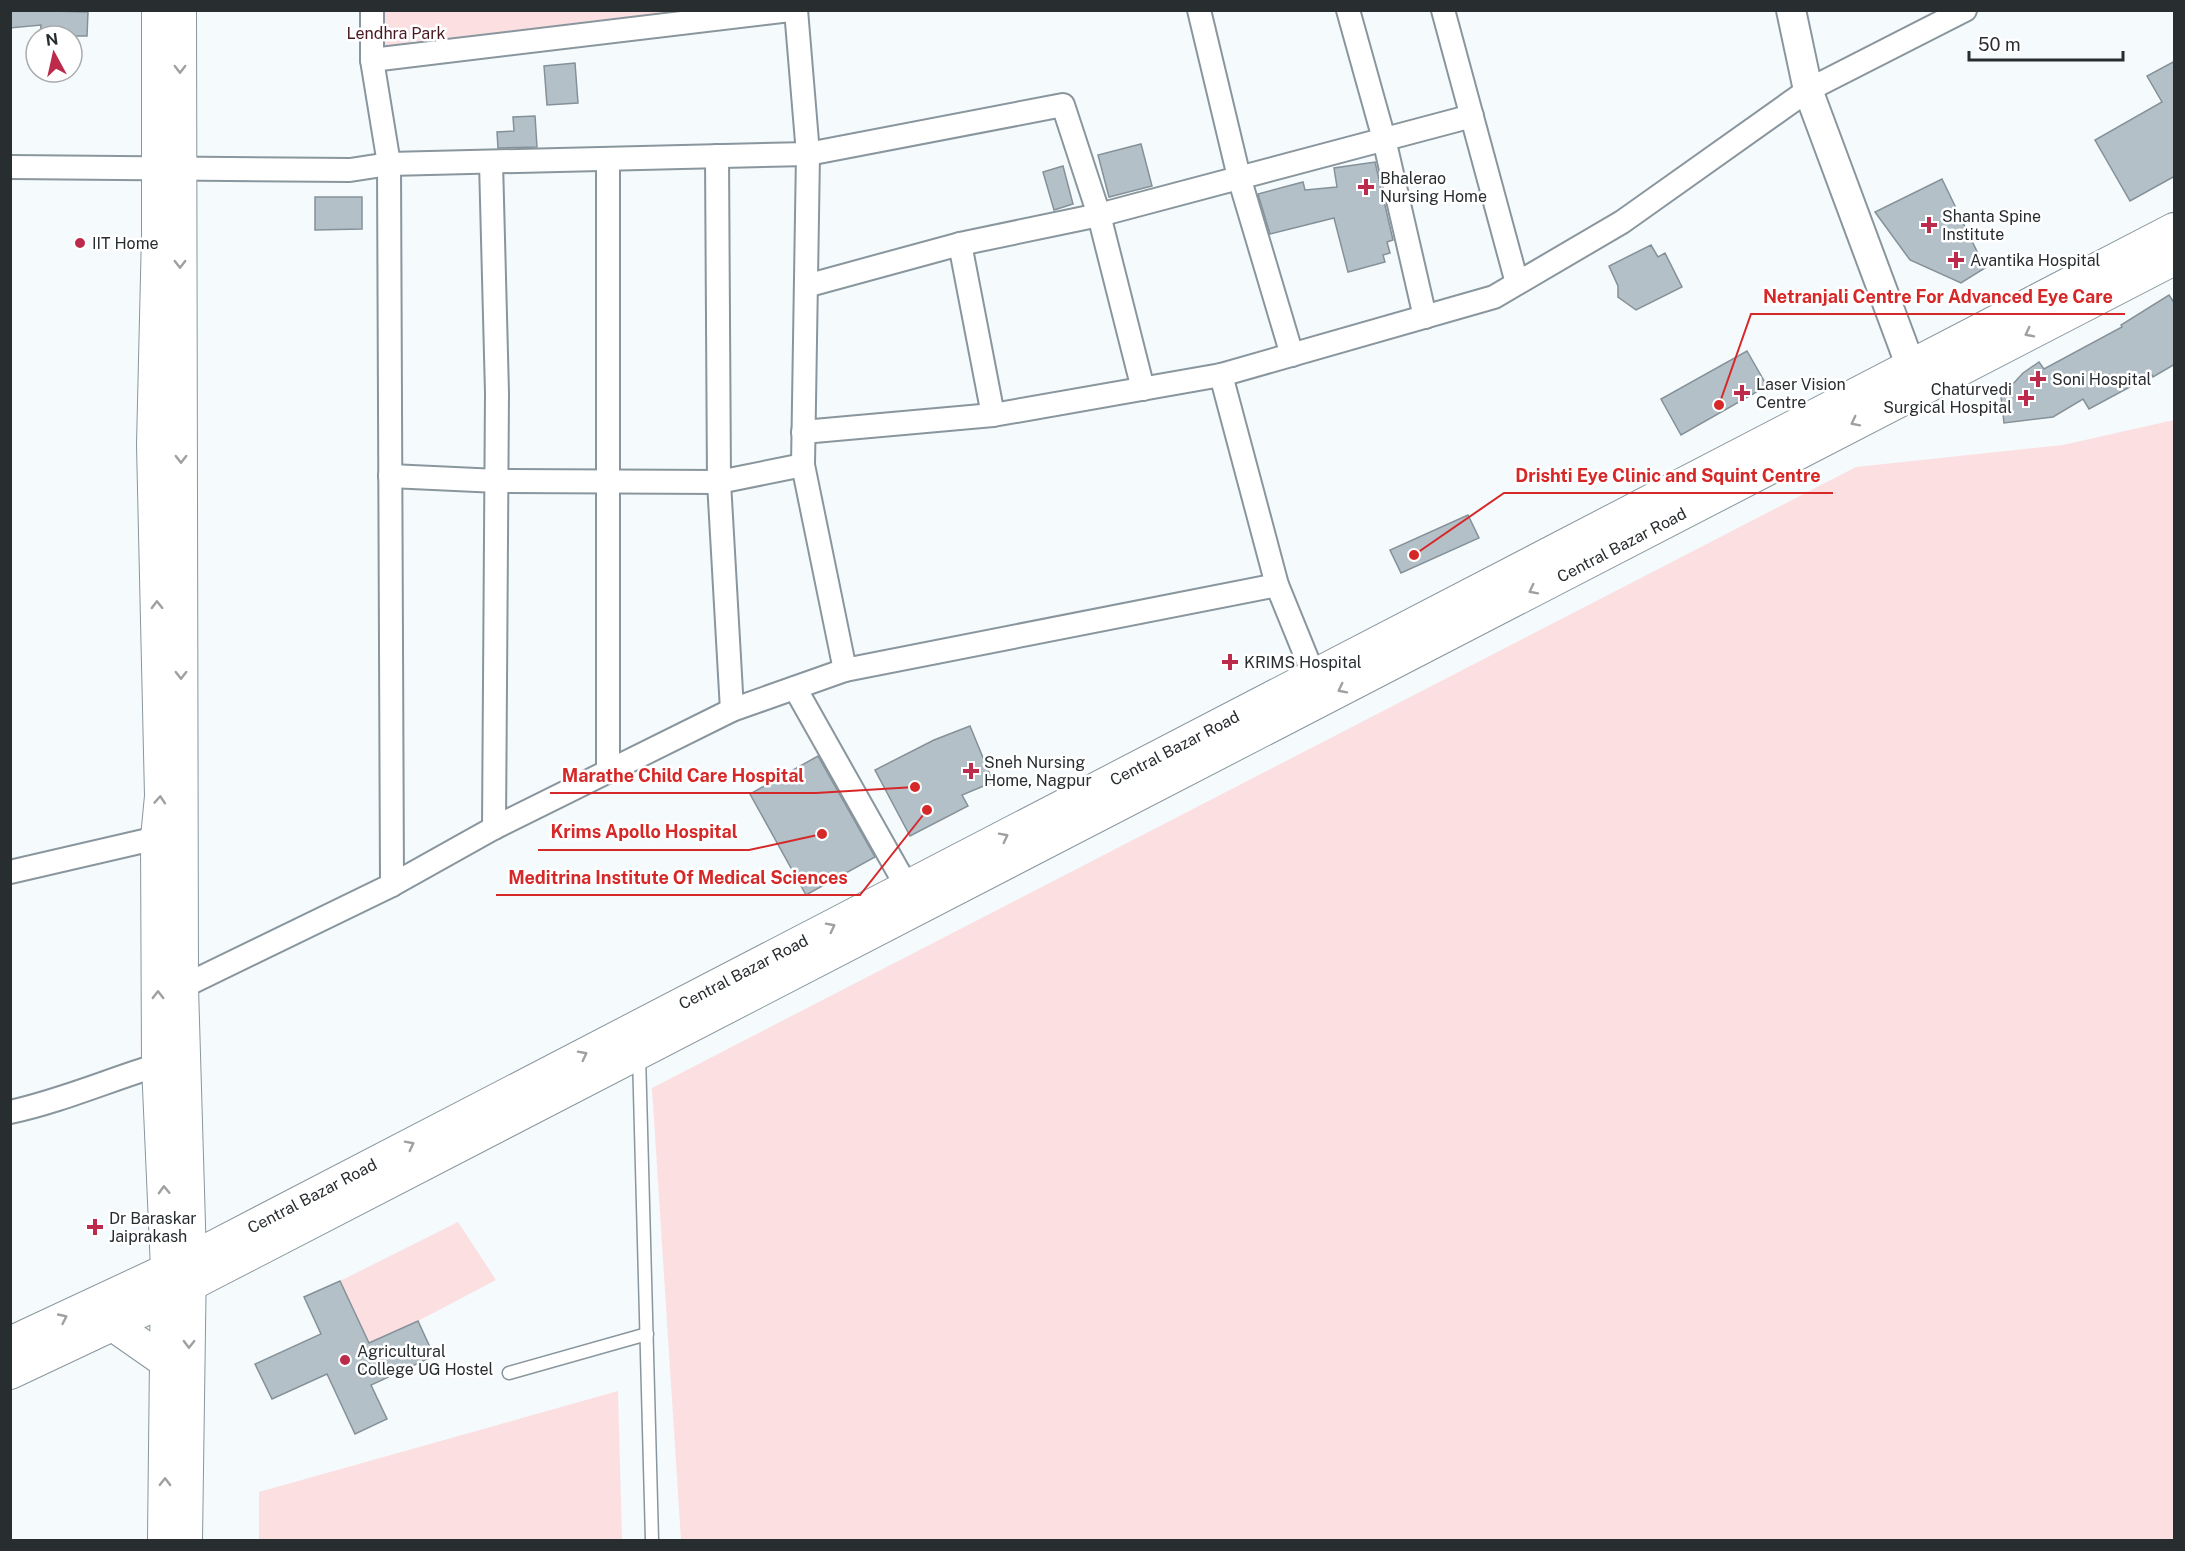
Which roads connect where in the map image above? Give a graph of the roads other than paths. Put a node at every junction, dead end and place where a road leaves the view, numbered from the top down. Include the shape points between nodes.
1 (158, 10) edge
2 (180, 10) edge
3 (372, 10) edge
4 (790, 10) edge
5 (796, 10) edge
6 (1199, 10) edge
7 (1348, 10) edge
8 (1443, 10) edge
9 (1791, 10) edge
10 (1965, 10) edge
11 (372, 60) junction
12 (1808, 90) junction
13 (1472, 116) junction
14 (1383, 140) junction
15 (808, 154) junction
16 (717, 156) junction
17 (608, 159) junction
18 (491, 162) junction
19 (389, 165) junction
20 (10, 167) edge
21 (169, 169) junction
22 (1239, 177) junction
23 (1099, 214) junction
24 (2175, 229) edge
25 (960, 244) junction
26 (2175, 259) edge
27 (1517, 283) junction
28 (806, 286) junction
29 (1425, 317) junction
30 (1292, 355) junction
31 (1221, 375) junction
32 (1917, 377) junction
33 (1143, 389) junction
34 (993, 415) junction
35 (803, 432) junction
36 (802, 465) junction
37 (390, 476) junction
38 (498, 481) junction
39 (608, 481) junction
40 (719, 482) junction
41 (1277, 585) junction
42 (845, 670) junction
43 (1314, 676) junction
44 (795, 688) junction
45 (732, 710) junction
46 (608, 771) junction
47 (494, 828) junction
48 (157, 838) junction
49 (10, 872) edge
50 (392, 885) junction
51 (907, 887) junction
52 (182, 987) junction
53 (639, 1054) junction
54 (158, 1065) junction
55 (10, 1112) edge
56 (178, 1278) junction
57 (113, 1325) junction
58 (647, 1334) junction
59 (10, 1343) edge
60 (166, 1362) junction
61 (10, 1373) edge
62 (509, 1373) dead end
63 (164, 1540) edge
64 (186, 1540) edge
65 (652, 1540) edge

1 - 21 main road
2 -> 21 main road
3 - 11 street
4 - 11 street
5 - 15 street
6 - 22 street
7 - 14 street
8 - 13 street
9 - 12 street
10 - 12 street
11 - 19 street
12 - 27 street via 1622,222
12 - 32 street
13 - 14 street
13 - 27 street
14 - 22 street
14 - 29 street
15 - 16 street
15 - 23 street via 1063,105
15 - 28 street
16 - 17 street
16 - 40 street
17 - 18 street
17 - 39 street
18 - 19 street
18 - 38 street
19 - 21 street via 350,170
19 - 37 street
20 - 21 street
48 -> 21 main road via 161,796 153,445
21 -> 52 main road
22 - 23 street
22 - 30 street
23 - 25 street
23 - 33 street
24 - 32 main road, Central Bazar Road
25 - 28 street
25 - 34 street
26 -> 32 main road, Central Bazar Road
27 - 29 street via 1494,297
28 - 35 street
29 - 30 street
30 - 31 street
31 - 33 street
31 - 41 street
32 - 43 main road, Central Bazar Road
32 -> 53 main road, Central Bazar Road
33 - 34 street
34 - 35 street
35 - 36 street
36 - 40 street
36 - 42 street
37 - 38 street
37 - 50 street
38 - 39 street
38 - 47 street
39 - 40 street
39 - 46 street
40 - 45 street
41 - 42 street
41 - 43 street
42 - 44 street
51 -> 43 main road, Central Bazar Road
44 - 45 street
44 - 51 street
45 - 46 street
46 - 47 street
47 - 50 street
48 - 49 street
54 -> 48 main road
50 - 52 street
56 -> 51 main road, Central Bazar Road
52 - 56 main road
53 - 56 main road, Central Bazar Road
53 - 58 lane
54 - 55 street
56 -> 54 main road
56 - 57 main road, Central Bazar Road
59 -> 56 main road, Central Bazar Road
56 - 60 main road
56 -> 64 main road
57 - 60 main road
57 - 61 main road, Central Bazar Road
58 - 62 lane
58 - 65 lane
63 -> 60 main road

